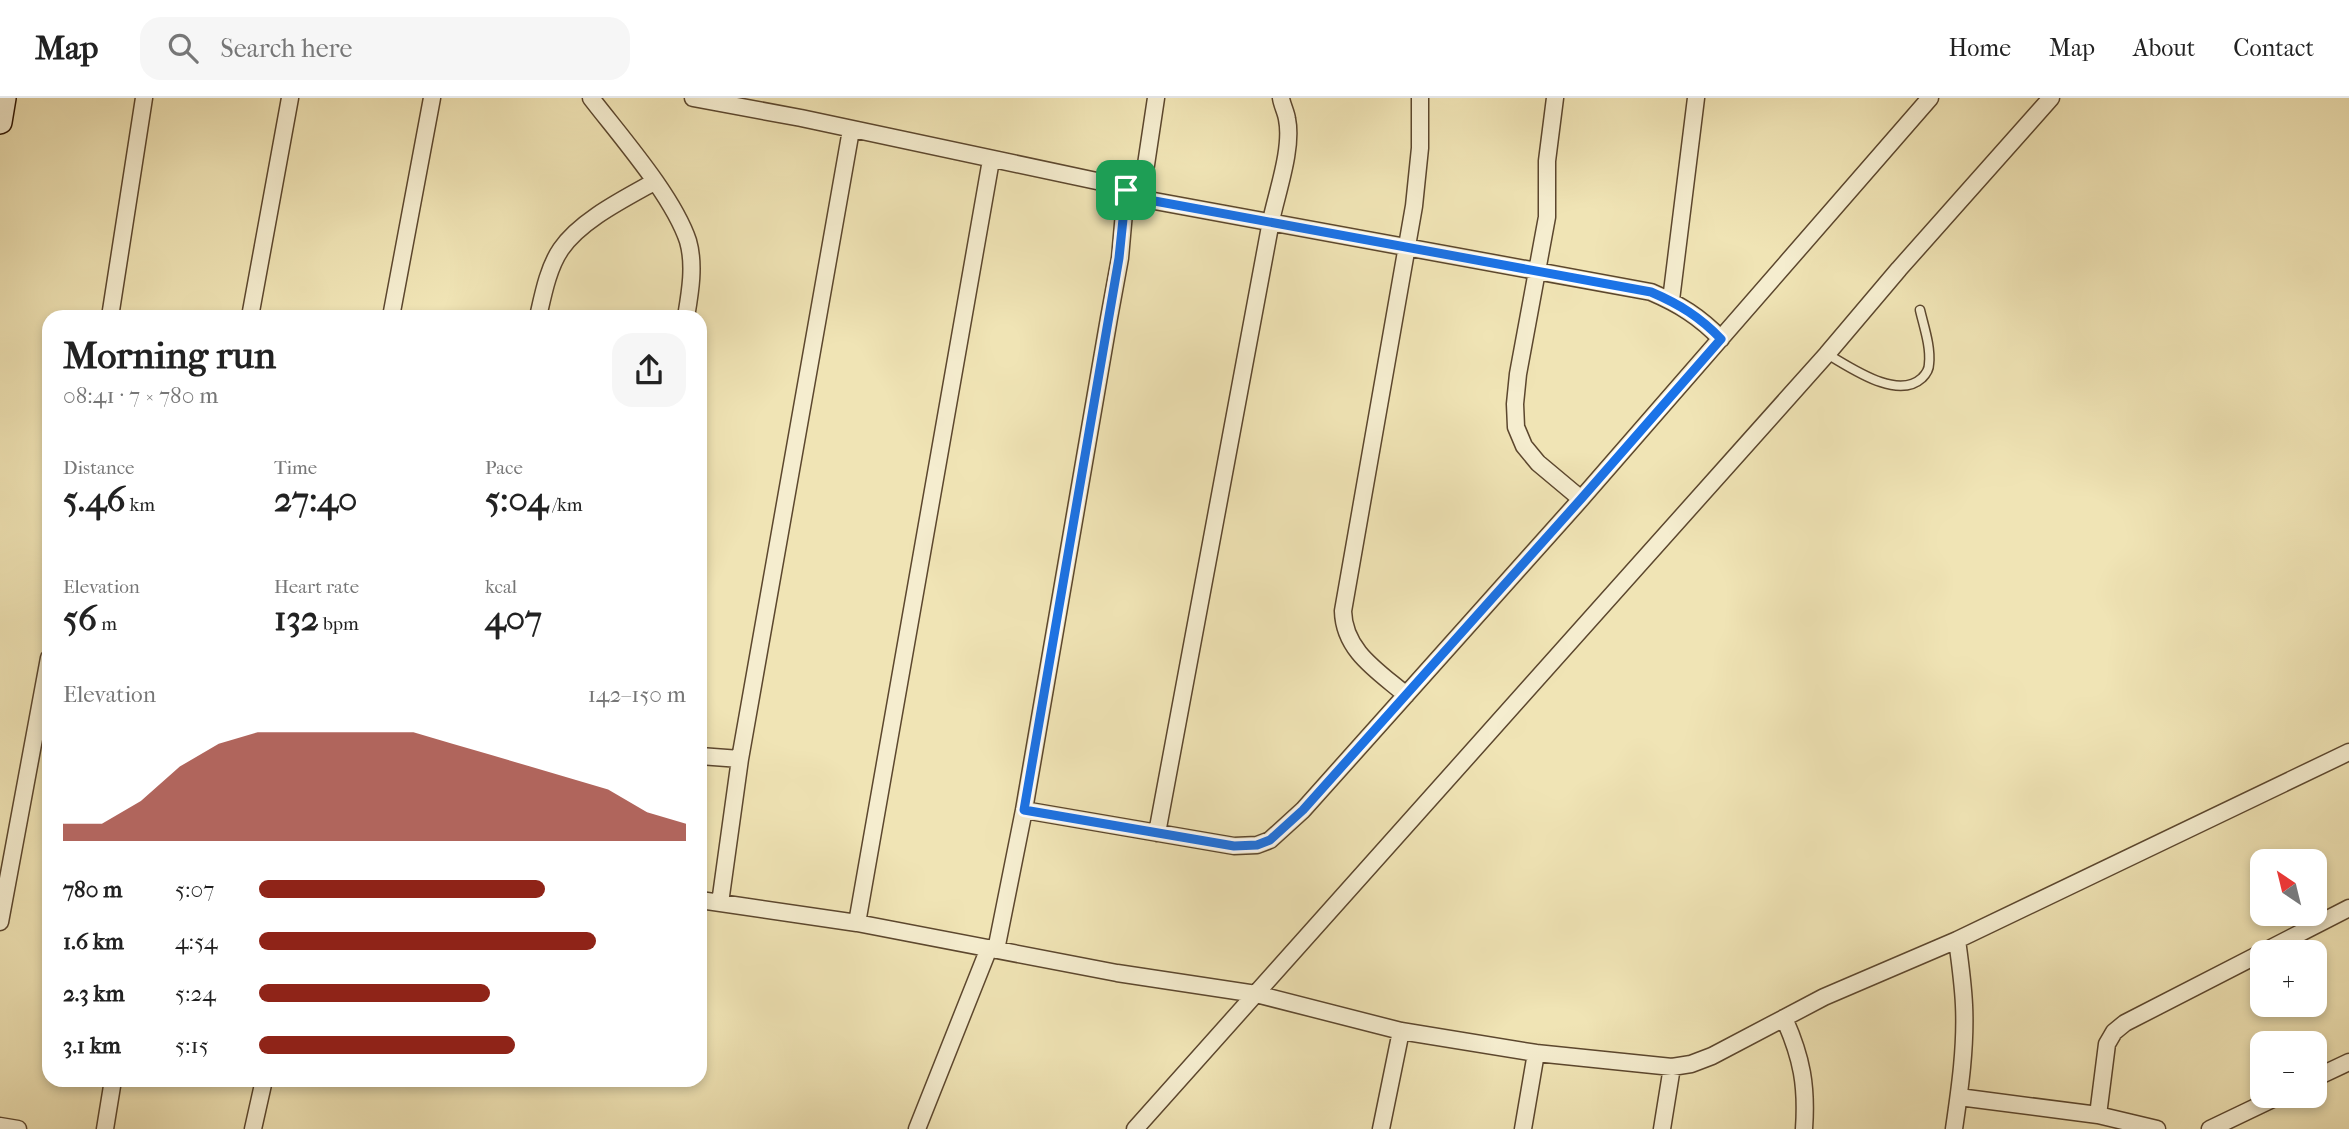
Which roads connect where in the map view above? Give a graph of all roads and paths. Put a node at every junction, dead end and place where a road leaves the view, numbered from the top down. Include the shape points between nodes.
1 (5, 98) edge
2 (144, 98) edge
3 (290, 98) edge
4 (432, 98) edge
5 (591, 98) edge
6 (693, 98) edge
7 (1156, 98) edge
8 (1281, 98) edge
9 (1420, 98) edge
10 (1555, 98) edge
11 (1696, 98) edge
12 (1930, 98) edge
13 (2051, 98) edge
14 (0, 122) edge
15 (851, 130) junction
16 (991, 160) junction
17 (654, 182) junction
18 (1134, 194) junction
19 (1271, 221) junction
20 (1406, 246) junction
21 (1539, 272) junction
22 (1671, 300) junction
23 (111, 310) edge
24 (251, 310) edge
25 (392, 310) edge
26 (540, 310) edge
27 (687, 310) edge
28 (1920, 310) dead end
29 (1721, 339) junction
30 (1827, 354) junction
31 (1581, 499) junction
32 (1406, 695) junction
33 (42, 696) edge
34 (2349, 752) edge
35 (707, 757) edge
36 (740, 759) junction
37 (1024, 810) junction
38 (1157, 833) junction
39 (707, 901) edge
40 (720, 903) junction
41 (2349, 908) edge
42 (0, 922) edge
43 (857, 923) junction
44 (1957, 940) junction
45 (993, 949) junction
46 (1256, 994) junction
47 (1784, 1018) junction
48 (1401, 1031) junction
49 (1536, 1053) junction
50 (2349, 1062) edge
51 (1672, 1068) junction
52 (2327, 1072) edge
53 (112, 1087) edge
54 (262, 1087) edge
55 (1959, 1097) junction
56 (2254, 1108) edge
57 (2098, 1115) junction
58 (0, 1126) edge
59 (18, 1129) edge
60 (105, 1129) edge
61 (253, 1129) edge
62 (917, 1129) edge
63 (1135, 1129) edge
64 (1381, 1129) edge
65 (1523, 1129) edge
66 (1662, 1129) edge
67 (1804, 1129) edge
68 (1954, 1129) edge
69 (2157, 1129) edge
70 (2210, 1129) edge

1 - 14 street
2 - 23 street
3 - 24 street
4 - 25 street
5 - 17 street
6 - 15 street
7 - 18 street
8 - 19 street via 1288,120 1287,140
9 - 20 street via 1420,148
10 - 21 street
11 - 22 street
12 - 29 street
13 - 30 street
15 - 16 street
15 - 36 street
16 - 18 street via 1106,183
16 - 43 street
17 - 26 street via 604,211 561,249
17 - 27 street via 688,242 691,279
18 - 19 street
18 - 37 street
19 - 20 street
19 - 38 street
20 - 21 street
20 - 32 street via 1343,611 1352,645
21 - 22 street via 1619,285
21 - 31 street via 1518,374 1516,427 1538,463
22 - 29 street
28 - 30 lane via 1930,362 1919,381 1899,386 1868,378
29 - 31 street
30 - 46 street
31 - 32 street
32 - 38 street via 1303,810 1270,840 1234,846
33 - 42 street
34 - 44 street
35 - 36 street
36 - 40 street
37 - 38 street
37 - 45 street
39 - 40 street
40 - 43 street
41 - 57 street via 2114,1032 2107,1044
43 - 45 street
44 - 47 street
44 - 55 street via 1964,1005
45 - 46 street
45 - 62 street
46 - 48 street
46 - 63 street
47 - 51 street via 1712,1056
47 - 67 street via 1802,1070
48 - 49 street
48 - 64 street
49 - 51 street
49 - 65 street
50 - 52 street
51 - 66 street
53 - 60 street
54 - 61 street
55 - 57 street
55 - 68 street
56 - 70 street
57 - 69 street
58 - 59 street

